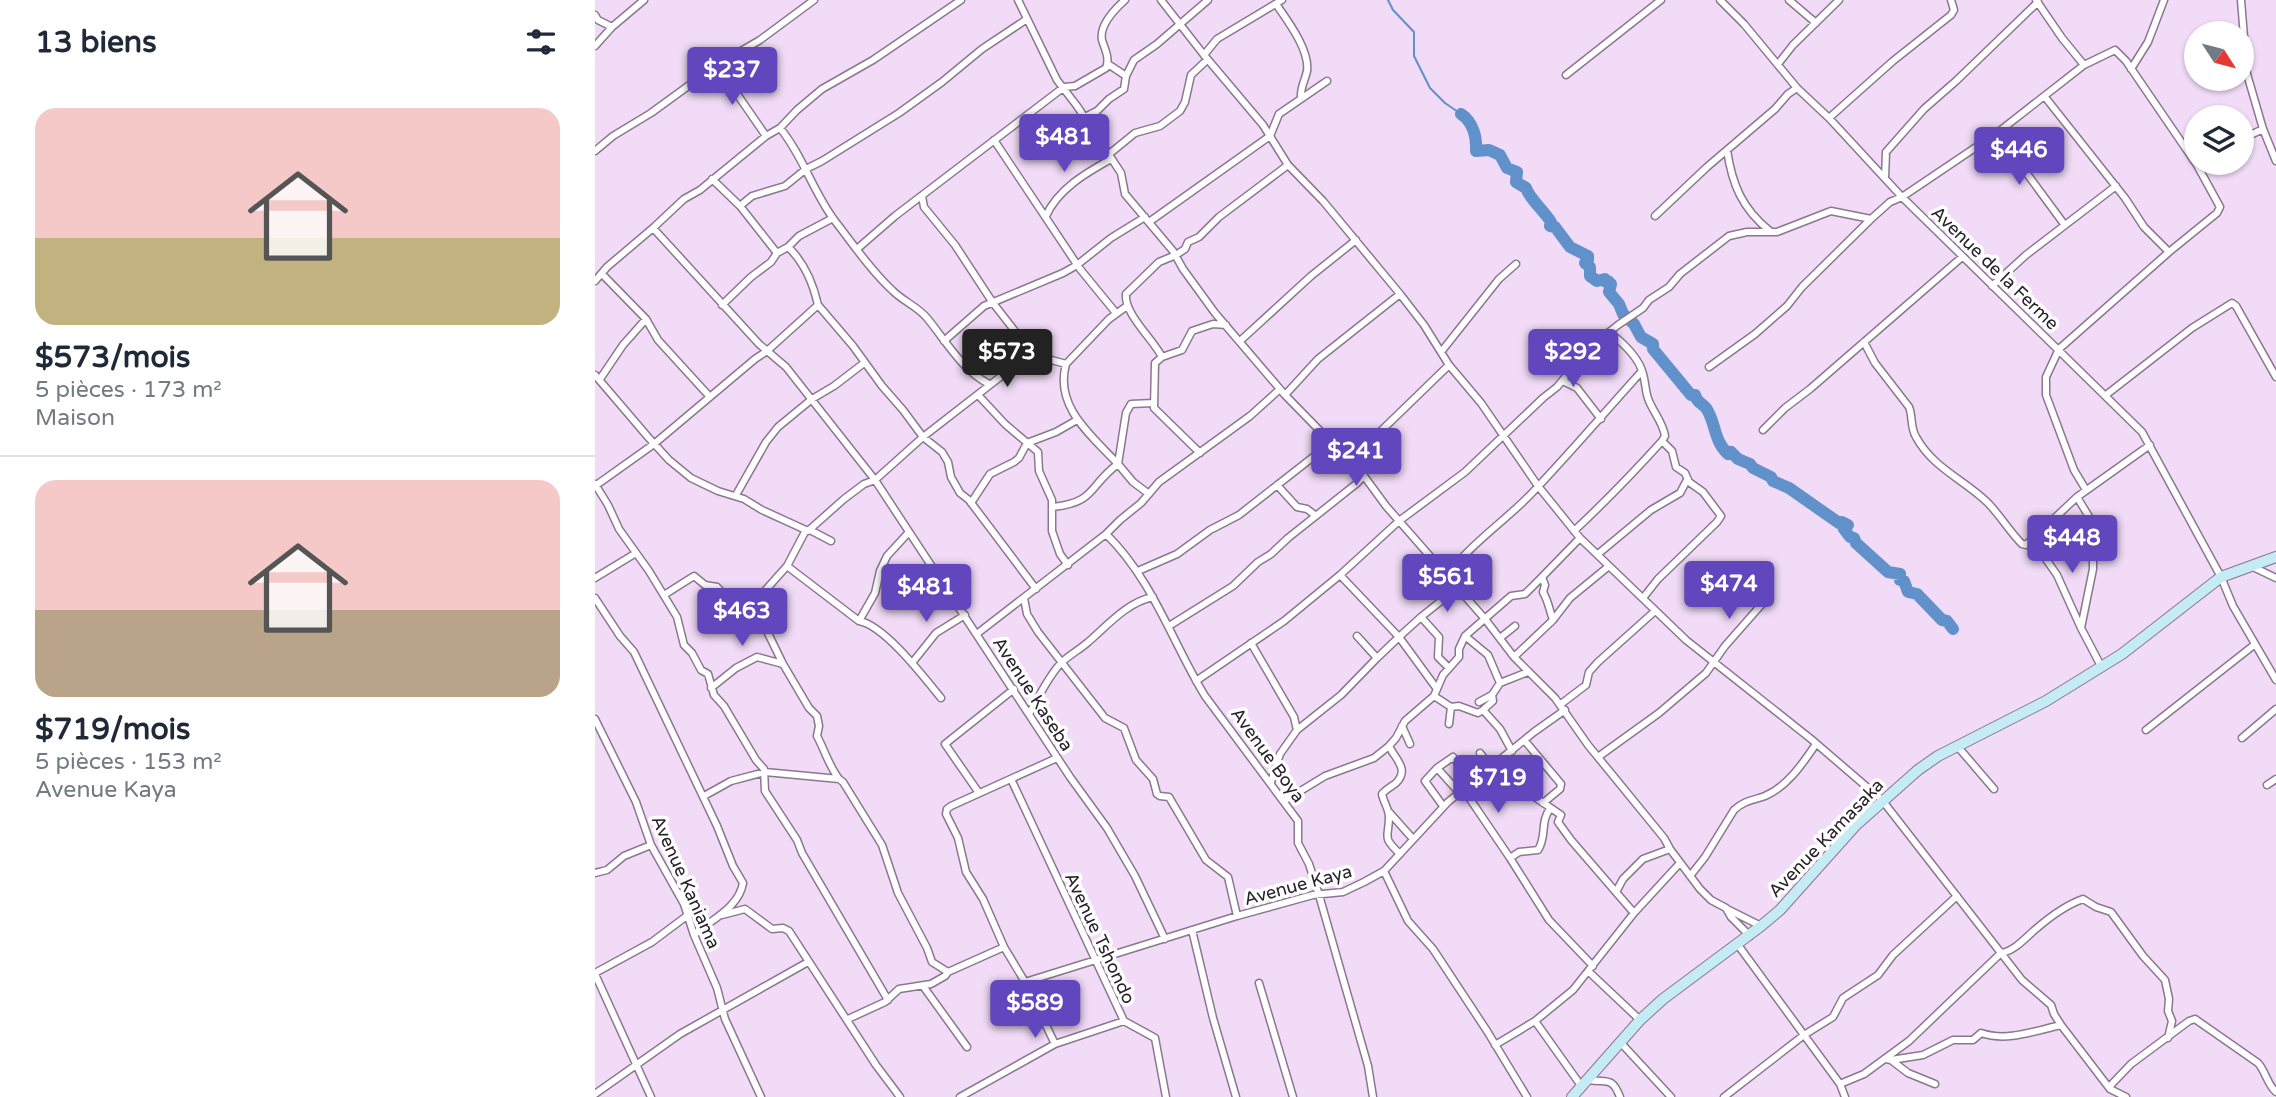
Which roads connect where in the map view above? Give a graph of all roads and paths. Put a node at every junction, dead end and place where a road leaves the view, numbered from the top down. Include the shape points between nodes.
1 (644, 0) edge
2 (814, 0) edge
3 (961, 0) edge
4 (1018, 0) edge
5 (1125, 0) edge
6 (1161, 0) edge
7 (1208, 0) edge
8 (1661, 0) edge
9 (1720, 0) edge
10 (1789, 0) edge
11 (1839, 0) edge
12 (1951, 0) edge
13 (2164, 0) edge
14 (2241, 0) edge
15 (2037, 1) edge
16 (1279, 2) edge
17 (595, 15) edge
18 (1027, 19) junction
19 (1816, 23) junction
20 (1180, 24) junction
21 (612, 27) junction
22 (595, 47) edge
23 (1205, 58) junction
24 (1108, 64) junction
25 (1778, 64) junction
26 (717, 65) junction
27 (2084, 65) junction
28 (2131, 69) junction
29 (1566, 75) dead end
30 (1126, 76) junction
31 (1327, 81) dead end
32 (1064, 87) junction
33 (1797, 88) junction
34 (2045, 97) junction
35 (1301, 98) junction
36 (1085, 117) junction
37 (1829, 118) junction
38 (780, 128) junction
39 (2263, 129) junction
40 (1997, 133) junction
41 (2254, 133) edge
42 (766, 136) junction
43 (1270, 136) junction
44 (2276, 139) edge
45 (994, 140) junction
46 (2184, 144) edge
47 (2268, 144) junction
48 (1727, 150) junction
49 (595, 151) edge
50 (1110, 157) junction
51 (2276, 161) edge
52 (1288, 165) junction
53 (806, 169) junction
54 (2204, 175) edge
55 (1885, 178) junction
56 (712, 179) junction
57 (2116, 186) junction
58 (922, 196) junction
59 (1902, 197) junction
60 (740, 206) junction
61 (1046, 216) junction
62 (1655, 216) dead end
63 (832, 218) junction
64 (1147, 219) junction
65 (1871, 219) junction
66 (2064, 224) junction
67 (653, 228) junction
68 (1770, 231) junction
69 (1356, 240) junction
70 (788, 247) junction
71 (857, 248) junction
72 (2169, 252) junction
73 (777, 253) junction
74 (1176, 256) junction
75 (1962, 257) junction
76 (1515, 264) dead end
77 (1077, 265) junction
78 (602, 274) junction
79 (595, 281) edge
80 (1992, 286) junction
81 (1400, 294) junction
82 (993, 303) junction
83 (722, 305) junction
84 (818, 305) junction
85 (1127, 306) junction
86 (1116, 313) junction
87 (1215, 313) junction
88 (646, 319) junction
89 (1213, 324) junction
90 (1226, 325) junction
91 (1609, 332) junction
92 (944, 341) junction
93 (1240, 341) junction
94 (1864, 342) junction
95 (2059, 349) junction
96 (767, 351) junction
97 (1441, 352) junction
98 (1030, 357) junction
99 (1162, 357) junction
100 (864, 363) junction
101 (1066, 364) junction
102 (1449, 365) junction
103 (1709, 367) dead end
104 (1642, 370) junction
105 (597, 377) edge
106 (2276, 377) edge
107 (1563, 381) junction
108 (989, 384) junction
109 (1283, 392) junction
110 (2106, 395) junction
111 (979, 396) junction
112 (710, 397) junction
113 (812, 399) junction
114 (1153, 403) junction
115 (1601, 419) junction
116 (1077, 420) junction
117 (1763, 430) dead end
118 (1503, 436) junction
119 (923, 437) junction
120 (1662, 441) junction
121 (1027, 443) junction
122 (1331, 443) junction
123 (654, 444) junction
124 (2150, 444) junction
125 (1201, 453) junction
126 (1350, 461) junction
127 (1118, 464) junction
128 (1364, 476) junction
129 (875, 480) junction
130 (1687, 480) junction
131 (595, 485) edge
132 (1277, 485) junction
133 (1538, 486) junction
134 (2085, 490) junction
135 (1149, 494) junction
136 (736, 495) junction
137 (2077, 497) junction
138 (971, 503) junction
139 (1053, 507) junction
140 (1316, 516) junction
141 (1399, 521) junction
142 (808, 530) junction
143 (1574, 531) junction
144 (909, 532) junction
145 (1106, 534) junction
146 (1580, 538) junction
147 (2032, 539) junction
148 (831, 541) dead end
149 (636, 553) junction
150 (1598, 555) junction
151 (2276, 557) edge
152 (1068, 565) junction
153 (787, 566) junction
154 (1609, 566) junction
155 (2251, 566) junction
156 (1138, 571) junction
157 (1340, 575) junction
158 (1447, 576) junction
159 (1542, 577) junction
160 (2221, 577) junction
161 (595, 578) edge
162 (2276, 578) edge
163 (1036, 589) junction
164 (1457, 589) junction
165 (664, 595) junction
166 (1769, 596) dead end
167 (1153, 597) junction
168 (595, 598) edge
169 (1024, 598) junction
170 (1643, 598) junction
171 (1655, 611) junction
172 (745, 612) junction
173 (965, 615) junction
174 (1421, 617) junction
175 (1485, 620) junction
176 (1553, 620) junction
177 (859, 621) junction
178 (1169, 626) junction
179 (1515, 626) dead end
180 (2081, 628) junction
181 (978, 633) junction
182 (1357, 636) dead end
183 (1465, 636) junction
184 (1399, 637) junction
185 (1500, 638) junction
186 (1251, 643) junction
187 (2254, 645) junction
188 (1514, 657) junction
189 (1377, 658) junction
190 (1062, 662) junction
191 (1716, 662) junction
192 (912, 663) junction
193 (783, 664) junction
194 (2101, 666) junction
195 (1448, 667) junction
196 (1528, 672) junction
197 (2276, 680) edge
198 (1196, 681) junction
199 (1500, 683) junction
200 (711, 688) junction
201 (1014, 690) junction
202 (1436, 692) junction
203 (1492, 695) junction
204 (941, 698) dead end
205 (1479, 702) dead end
206 (1451, 707) junction
207 (1563, 707) junction
208 (2276, 709) edge
209 (1483, 710) junction
210 (1029, 714) junction
211 (595, 719) edge
212 (1449, 724) dead end
213 (1402, 726) junction
214 (1297, 730) junction
215 (2145, 730) dead end
216 (2242, 738) dead end
217 (1525, 741) junction
218 (1410, 744) dead end
219 (1816, 744) junction
220 (1389, 746) junction
221 (1958, 747) junction
222 (1513, 751) junction
223 (1481, 753) dead end
224 (1598, 757) junction
225 (1057, 758) junction
226 (1492, 767) junction
227 (1437, 768) junction
228 (765, 772) junction
229 (839, 779) junction
230 (1011, 779) junction
231 (2276, 779) edge
232 (1271, 782) junction
233 (2267, 785) dead end
234 (1468, 786) junction
235 (1994, 789) dead end
236 (979, 793) junction
237 (704, 796) junction
238 (1882, 800) junction
239 (1284, 801) junction
240 (1543, 803) junction
241 (1443, 806) junction
242 (1550, 809) junction
243 (1389, 812) junction
244 (1413, 839) junction
245 (651, 845) junction
246 (1670, 849) junction
247 (1400, 854) junction
248 (1510, 858) junction
249 (1680, 863) junction
250 (1384, 871) junction
251 (595, 873) edge
252 (1690, 876) junction
253 (1616, 891) junction
254 (1319, 894) junction
255 (737, 895) junction
256 (1957, 896) junction
257 (1725, 908) junction
258 (745, 909) junction
259 (1634, 914) junction
260 (688, 915) junction
261 (722, 915) junction
262 (1237, 916) junction
263 (1761, 926) junction
264 (1192, 930) junction
265 (694, 935) junction
266 (1750, 936) junction
267 (1165, 939) junction
268 (1738, 945) junction
269 (1004, 947) junction
270 (2001, 953) junction
271 (1094, 961) junction
272 (808, 962) junction
273 (1591, 968) junction
274 (948, 972) junction
275 (595, 973) edge
276 (1025, 982) junction
277 (1259, 983) dead end
278 (923, 986) junction
279 (888, 1000) junction
280 (721, 1010) junction
281 (848, 1019) junction
282 (1640, 1020) junction
283 (1124, 1021) junction
284 (1535, 1021) junction
285 (2060, 1025) junction
286 (1804, 1035) junction
287 (2168, 1038) junction
288 (1621, 1043) junction
289 (1055, 1044) junction
290 (1496, 1045) junction
291 (967, 1046) dead end
292 (1888, 1060) junction
293 (638, 1065) junction
294 (1586, 1083) junction
295 (1840, 1084) junction
296 (1935, 1084) dead end
297 (2109, 1087) junction
298 (2276, 1092) edge
299 (595, 1094) edge
300 (1842, 1096) edge
301 (651, 1097) edge
302 (761, 1097) edge
303 (900, 1097) edge
304 (961, 1097) edge
305 (1166, 1097) edge
306 (1236, 1097) edge
307 (1293, 1097) edge
308 (1373, 1097) edge
309 (1527, 1097) edge
310 (1572, 1097) edge
311 (1620, 1097) edge
312 (1671, 1097) edge
313 (1724, 1097) edge
314 (2126, 1097) edge

1 - 21 street
2 - 26 street
3 - 38 street via 822,89
4 - 18 street
5 - 24 street via 1101,36
6 - 20 street
7 - 20 street
8 - 29 street
9 - 25 street, Avenue de la Ferme
10 - 19 street
11 - 19 street
12 - 37 street via 1951,15
13 - 28 street via 2148,42
14 - 39 street via 2247,74
15 - 27 street
15 - 55 street via 1917,116 1886,152
16 - 23 street via 1217,39
16 - 35 street via 1304,54 1307,71
17 - 21 street
18 - 32 street
18 - 53 street via 906,108
19 - 25 street
20 - 23 street
20 - 30 street via 1134,60
21 - 22 street
23 - 43 street
23 - 50 street via 1191,75 1180,111 1160,126 1135,133
24 - 30 street
24 - 32 street via 1081,84
25 - 33 street, Avenue de la Ferme
26 - 42 street
26 - 49 street
27 - 28 street via 2115,50
27 - 34 street
28 - 46 street
30 - 36 street via 1124,89
31 - 35 street
32 - 36 street
32 - 45 street
33 - 37 street, Avenue de la Ferme
33 - 48 street
34 - 40 street
34 - 57 street
35 - 43 street via 1279,114
36 - 50 street
37 - 55 street, Avenue de la Ferme
38 - 42 street
38 - 53 street
39 - 41 street
39 - 47 street
40 - 59 street
40 - 66 street
42 - 56 street
43 - 52 street
43 - 64 street
44 - 47 street
45 - 58 street
45 - 61 street
47 - 51 street
48 - 62 street
48 - 68 street via 1736,190
50 - 61 street via 1059,194
50 - 64 street via 1121,173 1125,194
52 - 69 street
52 - 74 street
53 - 60 street via 785,186 752,196
53 - 63 street
54 - 72 street via 2219,204 2217,213
55 - 59 street, Avenue de la Ferme
56 - 60 street
56 - 67 street
57 - 66 street
57 - 72 street via 2144,227
58 - 71 street
58 - 82 street via 923,207
59 - 65 street
59 - 75 street, Avenue de la Ferme
60 - 73 street
61 - 77 street
63 - 70 street
63 - 71 street
64 - 74 street
64 - 77 street via 1111,238
65 - 68 street via 1831,211
65 - 103 street via 1787,306
66 - 80 street
67 - 78 street
67 - 83 street, Avenue Kaseba
68 - 91 street via 1729,236
69 - 81 street
69 - 93 street
70 - 73 street
70 - 84 street via 806,269
71 - 92 street
72 - 95 street
73 - 83 street
74 - 85 street via 1159,262 1129,290
74 - 87 street
75 - 80 street, Avenue de la Ferme
75 - 94 street
76 - 97 street
77 - 82 street
77 - 86 street
78 - 79 street
78 - 88 street
80 - 95 street, Avenue de la Ferme
81 - 97 street
81 - 109 street
82 - 92 street via 978,310
82 - 98 street
83 - 96 street, Avenue Kaseba
84 - 96 street
84 - 100 street
85 - 86 street
85 - 99 street
86 - 101 street
87 - 89 street
87 - 90 street
88 - 105 street
88 - 112 street via 658,340
89 - 90 street
89 - 99 street via 1192,331 1182,350
90 - 93 street
91 - 104 street
91 - 107 street via 1590,347
92 - 108 street
93 - 109 street
94 - 117 street
94 - 147 street via 1909,407 1916,437 1938,466 1969,485 2022,544
95 - 110 street, Avenue de la Ferme
95 - 134 street via 2046,377 2046,395
96 - 112 street
96 - 113 street, Avenue Kaseba
97 - 102 street
98 - 101 street
98 - 108 street
99 - 114 street via 1155,363
100 - 113 street
100 - 119 street
101 - 116 street via 1065,391
102 - 118 street
102 - 126 street
104 - 115 street
104 - 120 street via 1645,391 1663,426
105 - 123 street
106 - 110 street via 2232,303
107 - 115 street via 1577,388
107 - 118 street
108 - 111 street
109 - 122 street
109 - 125 street
110 - 124 street, Avenue de la Ferme
111 - 119 street
111 - 121 street
112 - 123 street
113 - 129 street, Avenue Kaseba
113 - 136 street via 776,429
114 - 125 street
114 - 127 street via 1131,404
115 - 133 street
116 - 121 street
116 - 127 street
118 - 133 street
118 - 141 street via 1465,472
119 - 129 street
119 - 138 street via 942,452 960,493
120 - 130 street
120 - 143 street
121 - 138 street via 1019,458 990,474
121 - 139 street via 1038,452 1039,471
122 - 126 street
122 - 132 street
123 - 131 street
123 - 136 street via 691,478
124 - 134 street
124 - 160 street, Avenue de la Ferme
125 - 135 street
126 - 128 street
127 - 135 street
127 - 139 street via 1087,497
128 - 140 street
128 - 141 street
129 - 142 street via 859,487
129 - 144 street, Avenue Kaseba
130 - 150 street via 1680,493 1651,510
130 - 170 street via 1703,492 1720,513 1719,519
131 - 149 street
132 - 140 street via 1297,507
132 - 156 street via 1177,554
133 - 143 street
133 - 158 street
134 - 137 street
135 - 145 street
136 - 142 street
137 - 147 street
137 - 180 street via 2091,520 2093,535 2093,569
138 - 163 street
139 - 152 street via 1052,531
140 - 178 street via 1233,586
141 - 157 street
141 - 158 street
142 - 148 street
142 - 153 street
143 - 146 street
144 - 173 street, Avenue Kaseba
144 - 177 street via 887,556 875,593
145 - 152 street
145 - 156 street, Avenue Boya
146 - 150 street
146 - 159 street
147 - 180 street via 2057,575
149 - 161 street
149 - 165 street
150 - 154 street
151 - 155 street, Avenue Kamasaka
152 - 163 street
153 - 172 street
153 - 177 street
154 - 170 street
154 - 176 street via 1570,598
155 - 160 street, Avenue Kamasaka
155 - 162 street
156 - 167 street, Avenue Boya
157 - 184 street
157 - 186 street
158 - 164 street
159 - 175 street via 1525,594 1511,596
159 - 176 street
160 - 187 street, Avenue de la Ferme
160 - 194 street, Avenue Kamasaka
163 - 169 street
164 - 174 street
164 - 175 street
165 - 172 street via 694,576 705,586 717,587
165 - 200 street via 677,617 684,645 708,674
166 - 191 street
167 - 178 street, Avenue Boya
167 - 190 street via 1131,606
168 - 237 street via 635,652
169 - 181 street
169 - 190 street via 1031,622
170 - 171 street
171 - 191 street
171 - 207 street, Avenue Kaya via 1598,662 1585,685
172 - 193 street via 764,625
173 - 181 street, Avenue Kaseba
173 - 192 street via 936,633
174 - 184 street
174 - 195 street via 1439,637 1438,657
175 - 183 street
175 - 185 street
176 - 188 street
177 - 192 street via 871,625
178 - 198 street, Avenue Boya
179 - 185 street
180 - 194 street
181 - 201 street, Avenue Kaseba
182 - 189 street
183 - 195 street via 1459,657
183 - 199 street via 1488,655
184 - 189 street
184 - 202 street
185 - 188 street
186 - 198 street
186 - 214 street
187 - 197 street, Avenue de la Ferme
187 - 215 street
188 - 196 street
189 - 214 street
190 - 210 street
190 - 262 street via 1105,718 1124,728 1136,760 1153,779 1157,794 1169,797 1206,860 1229,877
191 - 219 street
191 - 224 street via 1659,713
192 - 204 street
193 - 200 street via 757,657
193 - 229 street via 817,716 817,736
194 - 221 street, Avenue Kamasaka
195 - 202 street
196 - 199 street
196 - 207 street
198 - 232 street, Avenue Boya
199 - 203 street
200 - 228 street
201 - 210 street, Avenue Kaseba
201 - 236 street via 946,744
202 - 206 street
202 - 213 street
203 - 205 street
203 - 209 street via 1493,701
206 - 209 street
206 - 212 street
207 - 217 street, Avenue Kaya
207 - 224 street
208 - 216 street
209 - 222 street
210 - 225 street, Avenue Kaseba
211 - 245 street, Avenue Kaniama via 636,802
213 - 218 street
213 - 220 street
214 - 232 street via 1280,754
217 - 222 street, Avenue Kaya
217 - 240 street via 1561,784
219 - 238 street
219 - 252 street via 1782,786 1734,810
220 - 239 street via 1374,758 1325,776
220 - 243 street via 1402,773 1382,794
221 - 235 street
221 - 238 street, Avenue Kamasaka via 1918,769
222 - 226 street, Avenue Kaya
223 - 226 street
224 - 246 street
225 - 230 street
225 - 267 street, Avenue Kaseba via 1121,851
226 - 234 street, Avenue Kaya
226 - 240 street
227 - 234 street via 1456,789
227 - 234 street via 1453,757
227 - 241 street via 1425,781
228 - 229 street
228 - 237 street via 731,781
228 - 279 street via 767,794
229 - 274 street via 882,845 896,888 932,962
230 - 236 street
230 - 271 street, Avenue Tshondo
231 - 233 street
232 - 239 street, Avenue Boya
234 - 241 street, Avenue Kaya
234 - 248 street via 1470,799
236 - 269 street via 951,806 946,814 966,872
237 - 255 street via 743,883
238 - 256 street
238 - 263 street, Avenue Kamasaka
239 - 254 street, Avenue Boya via 1298,821 1297,843
240 - 242 street
241 - 244 street, Avenue Kaya
242 - 248 street via 1543,817 1543,843 1538,850
242 - 253 street via 1561,815 1558,822 1571,840
243 - 244 street
243 - 247 street via 1386,834
244 - 247 street, Avenue Kaya
245 - 251 street
245 - 260 street, Avenue Kaniama
246 - 249 street
246 - 253 street via 1643,859
247 - 250 street, Avenue Kaya
248 - 273 street via 1549,920
249 - 252 street
249 - 259 street
250 - 254 street, Avenue Kaya via 1343,892
250 - 290 street via 1408,921 1433,949
252 - 257 street
253 - 259 street
254 - 262 street, Avenue Kaya
254 - 308 street, Avenue Boya
255 - 258 street
255 - 261 street
256 - 270 street
256 - 286 street via 1893,955 1878,975 1843,998 1833,1017
257 - 263 street
257 - 266 street
258 - 261 street
258 - 272 street via 772,929 789,931
259 - 273 street
260 - 265 street, Avenue Kaniama
260 - 275 street via 652,942
261 - 265 street
262 - 264 street, Avenue Kaya
263 - 266 street, Avenue Kamasaka
264 - 267 street, Avenue Kaya
264 - 306 street
265 - 280 street, Avenue Kaniama
266 - 268 street, Avenue Kamasaka
267 - 271 street, Avenue Kaya
268 - 282 street, Avenue Kamasaka
268 - 286 street
269 - 274 street
269 - 276 street
270 - 285 street via 2051,1005
270 - 287 street via 2056,912 2085,899 2122,925 2165,980 2172,1021
270 - 292 street
271 - 276 street, Avenue Kaya
271 - 283 street, Avenue Tshondo
272 - 280 street
272 - 281 street
273 - 282 street
273 - 284 street via 1564,999
274 - 278 street
275 - 293 street
276 - 289 street
277 - 307 street
278 - 279 street via 899,989
278 - 291 street
279 - 281 street
280 - 293 street
280 - 302 street, Avenue Kaniama
281 - 303 street
282 - 288 street, Avenue Kamasaka
283 - 289 street
283 - 305 street, Avenue Tshondo via 1155,1038
284 - 290 street
284 - 294 street
285 - 292 street via 2008,1037 1981,1033 1973,1040 1953,1040 1930,1053
285 - 297 street
286 - 295 street
286 - 313 street
287 - 297 street via 2130,1064
287 - 298 street via 2192,1020 2199,1021 2258,1063
288 - 294 street, Avenue Kamasaka
288 - 312 street
289 - 304 street
290 - 309 street
292 - 295 street
292 - 296 street
293 - 299 street
293 - 301 street
294 - 310 street, Avenue Kamasaka
294 - 311 street via 1611,1082
295 - 300 street
297 - 314 street

